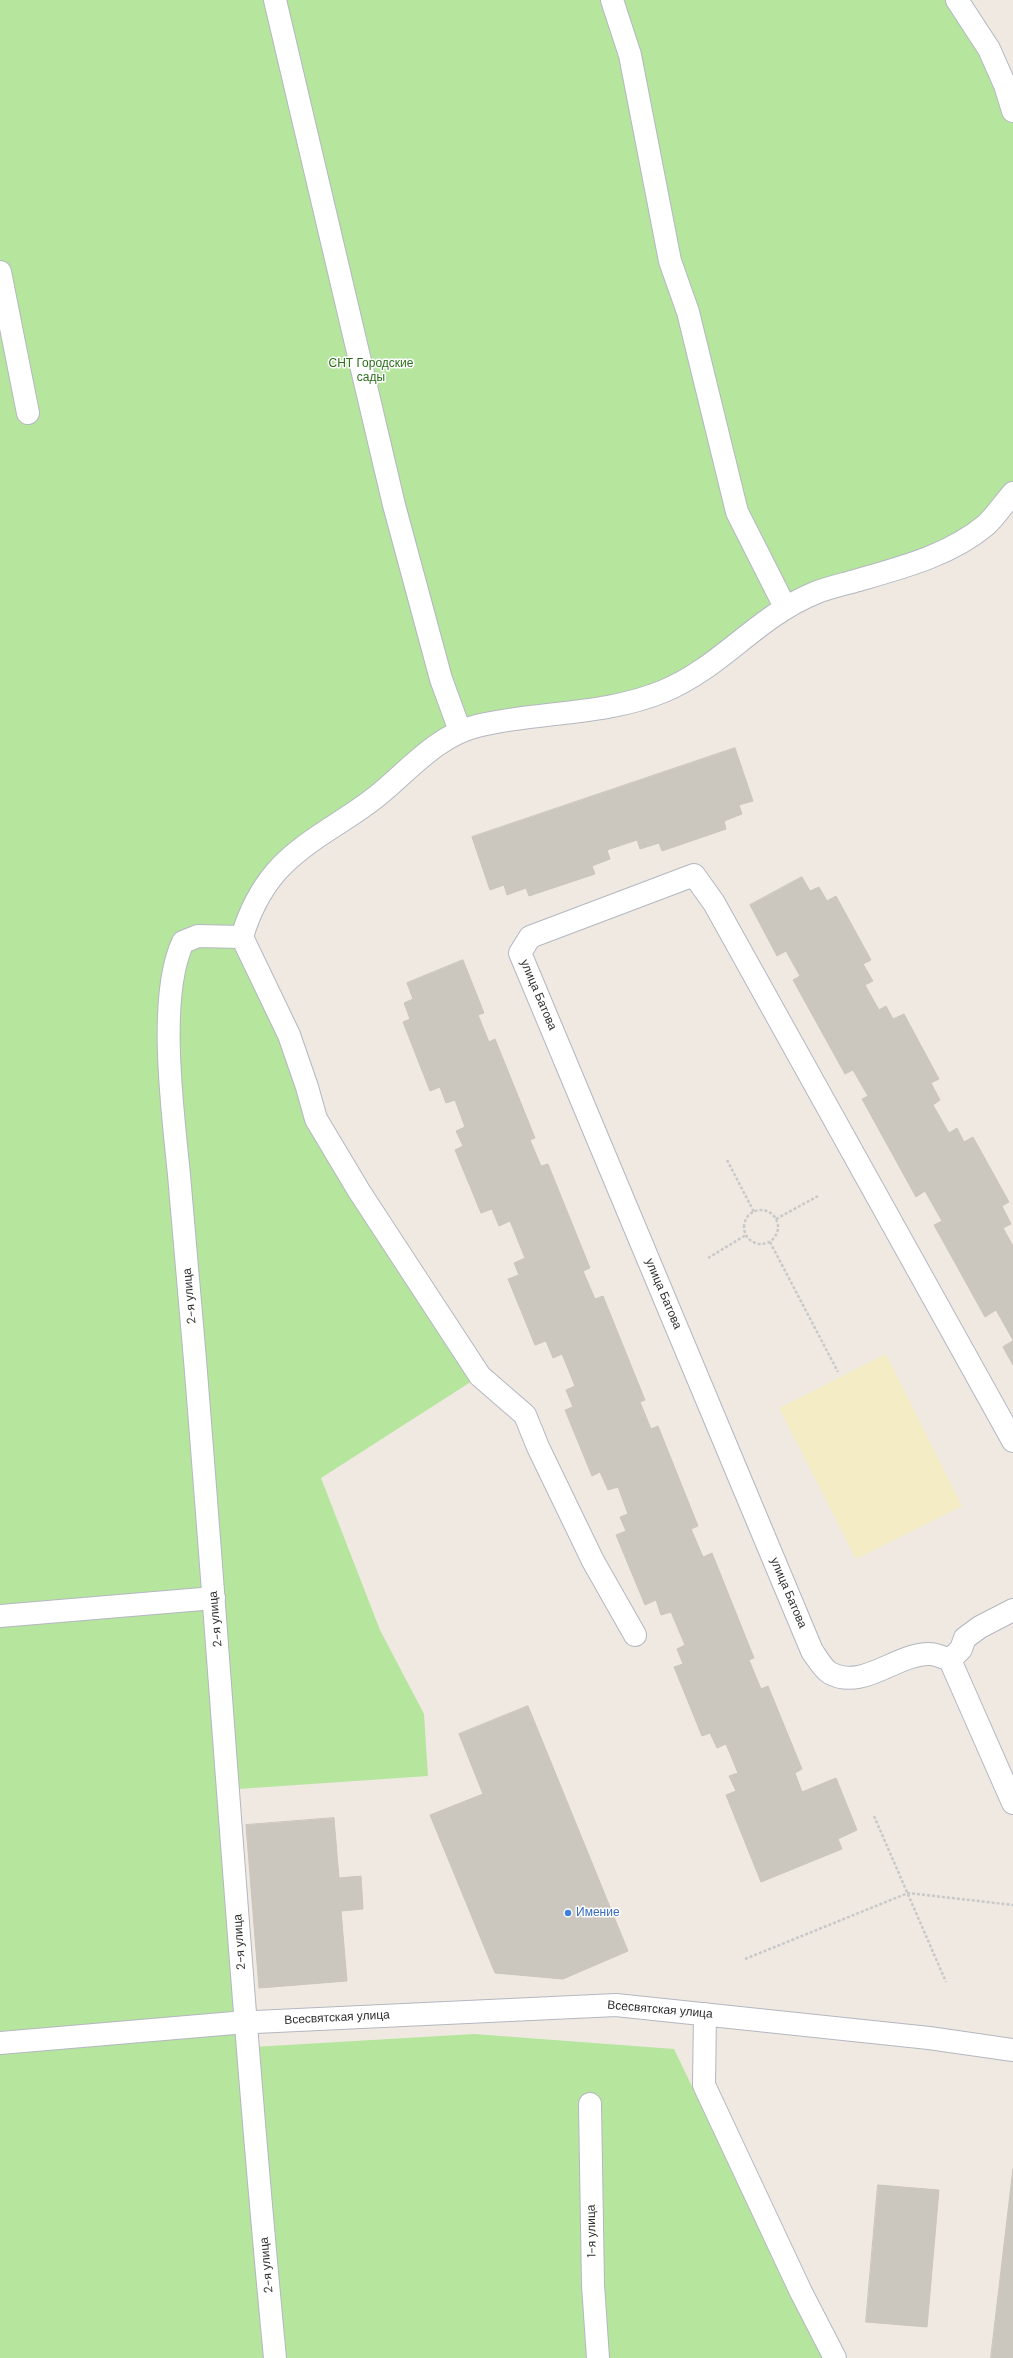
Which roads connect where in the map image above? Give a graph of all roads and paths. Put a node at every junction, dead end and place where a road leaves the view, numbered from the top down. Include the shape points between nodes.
1 (275, 0) edge
2 (612, 0) edge
3 (957, 0) edge
4 (1013, 111) edge
5 (0, 272) edge
6 (28, 413) dead end
7 (1013, 493) edge
8 (785, 607) junction
9 (460, 731) junction
10 (242, 937) junction
11 (727, 1160) dead end
12 (818, 1196) dead end
13 (754, 1212) junction
14 (776, 1219) junction
15 (746, 1235) junction
16 (770, 1242) junction
17 (708, 1258) dead end
18 (838, 1372) dead end
19 (1013, 1441) edge
20 (214, 1598) junction
21 (1013, 1610) edge
22 (0, 1616) edge
23 (635, 1635) dead end
24 (950, 1660) junction
25 (1013, 1803) edge
26 (874, 1816) dead end
27 (1013, 1905) edge
28 (745, 1959) dead end
29 (946, 1982) dead end
30 (705, 2014) junction
31 (240, 2023) junction
32 (0, 2043) edge
33 (1013, 2050) edge
34 (590, 2104) dead end
35 (275, 2358) edge
36 (598, 2358) edge
37 (835, 2358) edge

1 - 9 street via 394,505 441,679
2 - 8 street via 630,55 670,261 688,312 737,512
3 - 4 street via 989,49
5 - 6 street
7 - 8 street via 987,524 929,558 817,592
8 - 9 street via 719,659 666,690 631,703 508,721
9 - 10 street via 432,749 372,800 293,854 263,889 248,915
10 - 20 street, 2-я улица via 198,936 183,942 175,959 169,1026 171,1102 192,1320
10 - 23 street via 289,1035 316,1119 359,1191 480,1376 525,1415 593,1561
11 - 13 path
12 - 14 path
13 - 14 path via 764,1210 773,1214
13 - 15 path via 748,1216 744,1224
14 - 16 path via 779,1230 775,1239
15 - 16 path via 750,1241 758,1245
15 - 17 path
16 - 18 path
19 - 24 street, улица Батова via 714,903 694,875 530,937 520,953 812,1651 828,1672 844,1678 872,1673 912,1655 931,1654
20 - 22 street
20 - 31 street, 2-я улица
21 - 24 street via 965,1638 961,1649
24 - 25 street
26 - 29 path
27 - 28 path via 908,1893
30 - 31 street, Всесвятская улица via 616,2004
30 - 33 street, Всесвятская улица via 929,2038
30 - 37 street via 704,2085 801,2292
31 - 32 street, Всесвятская улица
31 - 35 street, 2-я улица
34 - 36 street, 1-я улица via 593,2285

